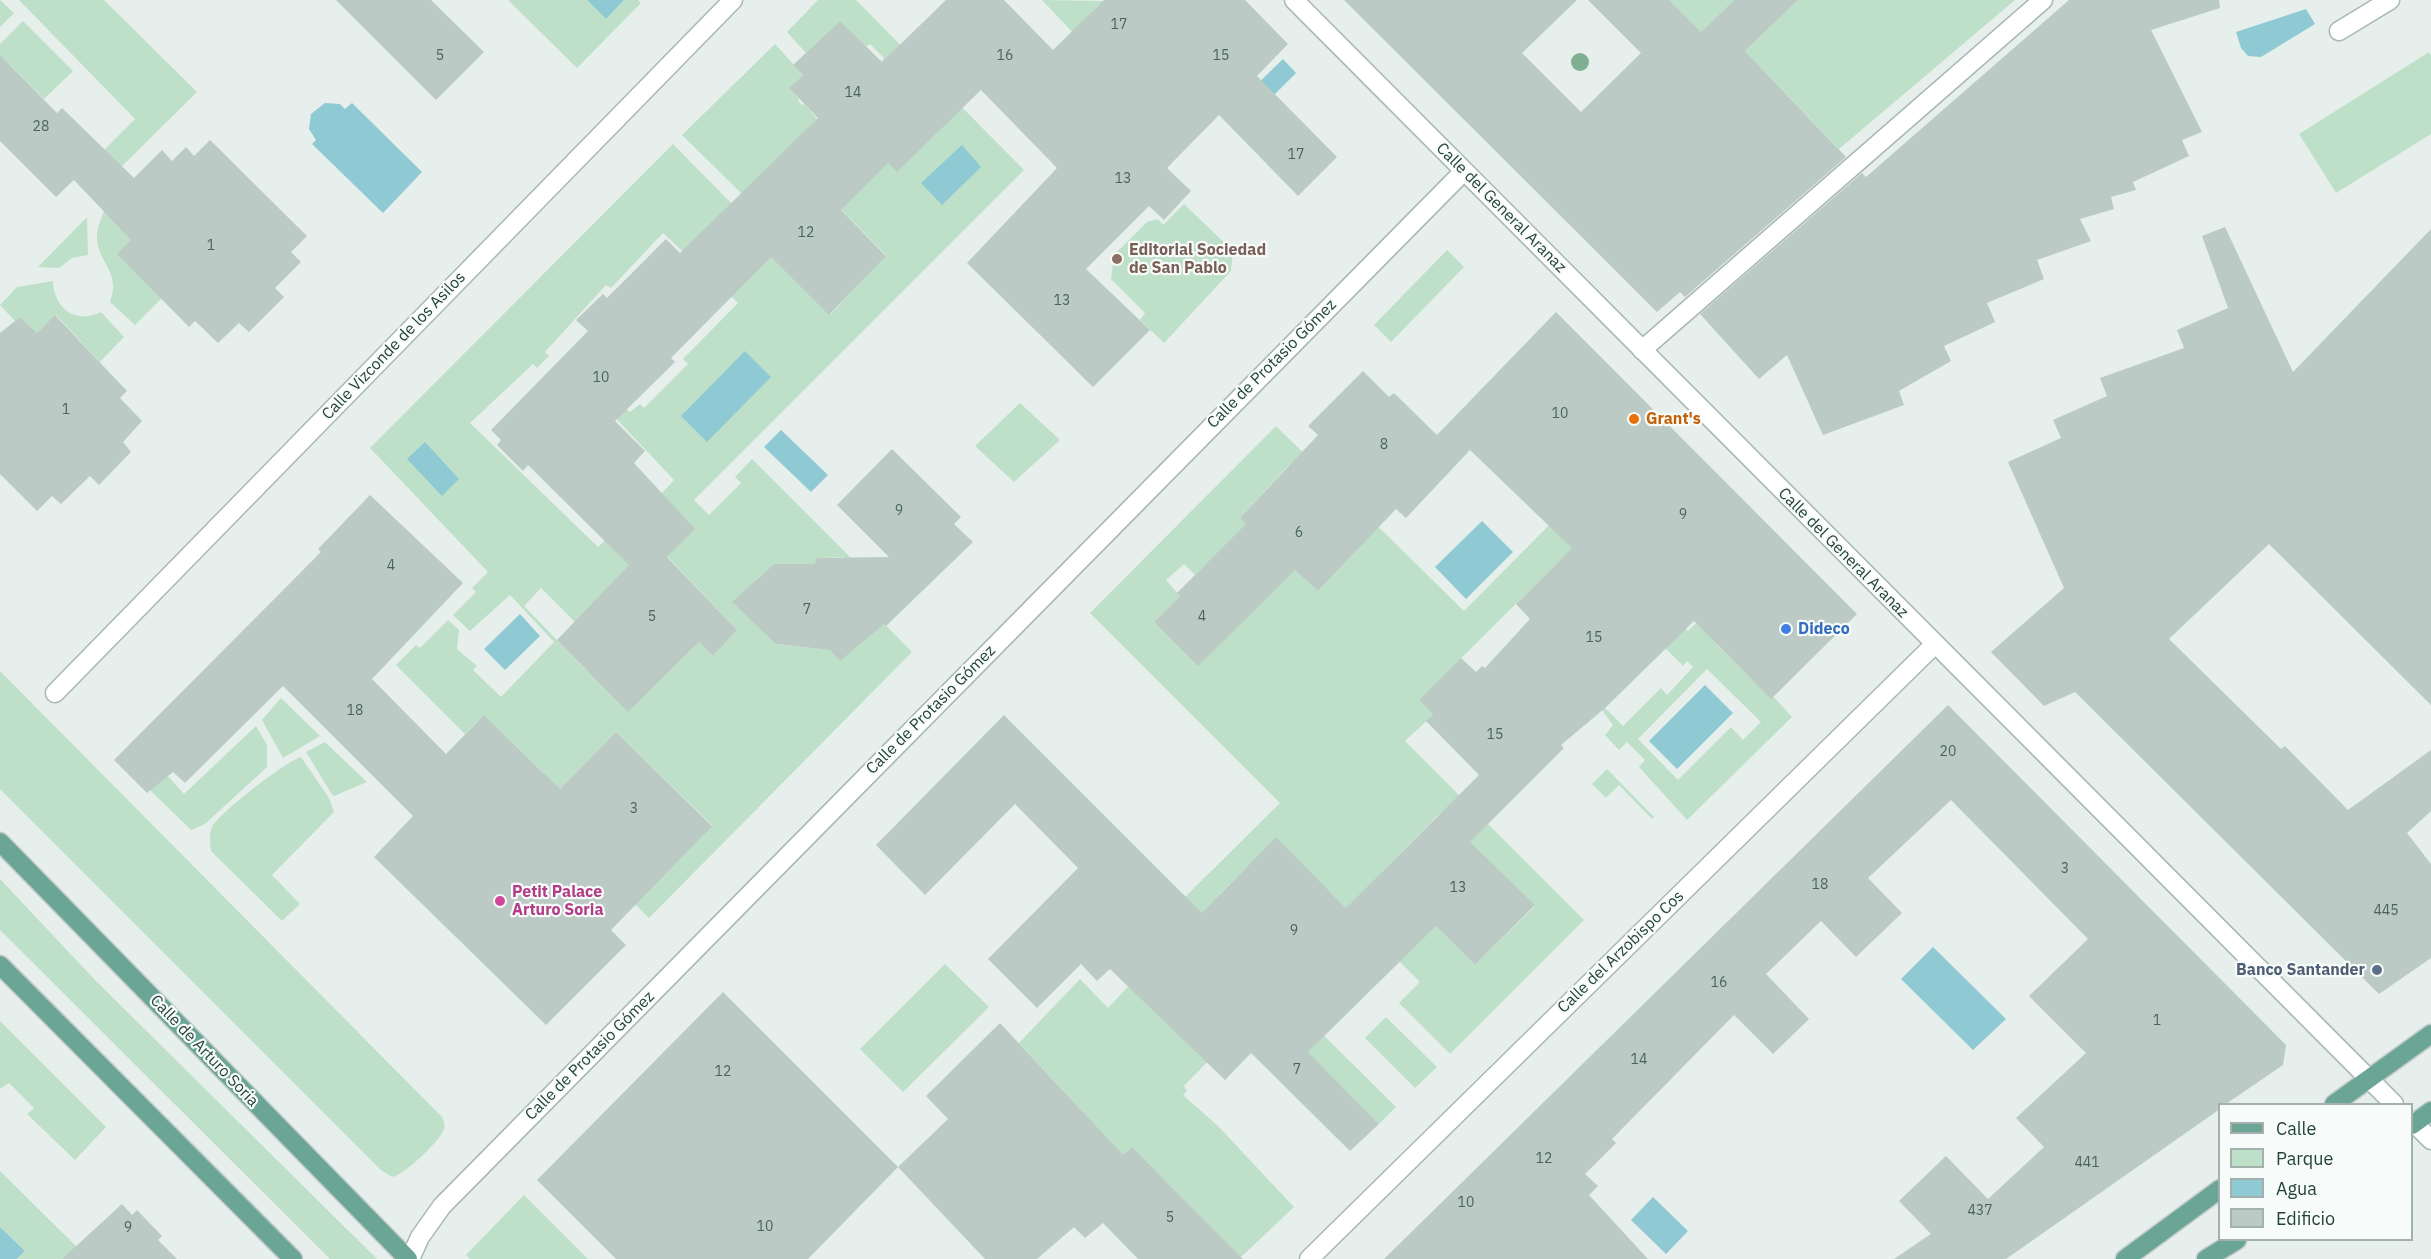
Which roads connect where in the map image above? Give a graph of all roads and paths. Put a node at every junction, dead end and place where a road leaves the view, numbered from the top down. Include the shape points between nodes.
1 (733, 0) edge
2 (1293, 0) edge
3 (2043, 0) edge
4 (2390, 0) edge
5 (2339, 31) dead end
6 (1464, 171) junction
7 (1642, 350) junction
8 (1934, 645) junction
9 (55, 693) dead end
10 (0, 842) edge
11 (0, 965) edge
12 (2431, 1034) edge
13 (2368, 1081) junction
14 (2335, 1103) edge
15 (2393, 1103) edge
16 (2431, 1111) edge
17 (2413, 1122) edge
18 (2413, 1124) edge
19 (2431, 1140) edge
20 (2218, 1190) edge
21 (2233, 1241) edge
22 (293, 1259) edge
23 (409, 1259) edge
24 (1309, 1259) edge
25 (2125, 1259) edge
26 (2206, 1259) edge

1 - 9 street, Calle Vizconde de los Asilos
2 - 6 street, Calle del General Aranaz
3 - 7 street
4 - 5 street
6 - 7 street, Calle del General Aranaz
6 - 23 street, Calle de Protasio Gómez via 451,1198 420,1237
7 - 8 street, Calle del General Aranaz
8 - 13 street, Calle del General Aranaz
8 - 24 street, Calle del Arzobispo Cos
10 - 23 main road, Calle de Arturo Soria
11 - 22 main road
12 - 13 main road
13 - 14 main road
13 - 15 street, Calle del General Aranaz
16 - 17 main road
18 - 19 street
20 - 25 main road
21 - 26 main road

